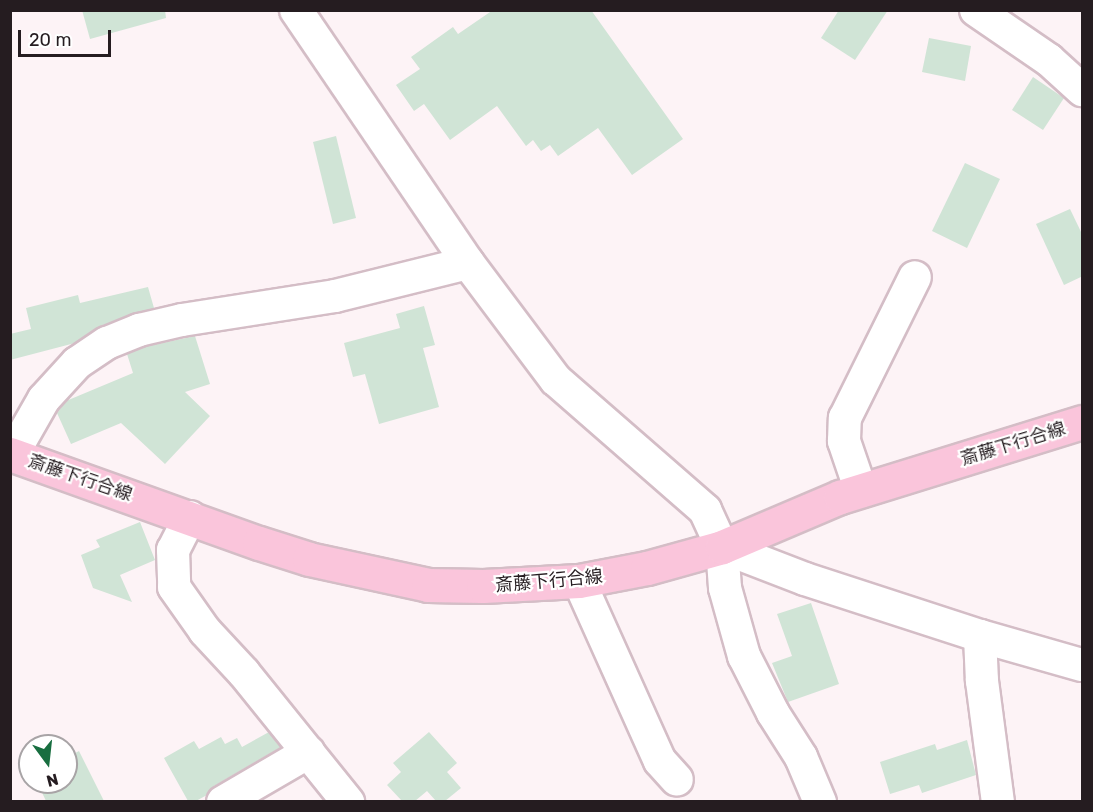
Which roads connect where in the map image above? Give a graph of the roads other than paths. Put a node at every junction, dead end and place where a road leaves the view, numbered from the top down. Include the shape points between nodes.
1 (976, 10) edge
2 (308, 14) edge
3 (1083, 90) edge
4 (468, 263) junction
5 (915, 277) dead end
6 (1083, 422) edge
7 (11, 454) edge
8 (861, 491) junction
9 (190, 517) junction
10 (722, 547) junction
11 (579, 581) junction
12 (980, 636) junction
13 (1083, 665) edge
14 (309, 752) junction
15 (677, 780) dead end
16 (223, 801) edge
17 (348, 801) edge
18 (820, 801) edge
19 (998, 801) edge

1 - 3 street via 1049,60
2 - 4 street
4 - 7 street via 335,296 182,320 139,330 107,343 77,363 44,399
4 - 10 street via 556,380 705,510
5 - 8 street via 845,418 844,441
6 - 8 main road, 斎藤下行合線
7 - 9 main road, 斎藤下行合線
8 - 10 main road, 斎藤下行合線
9 - 11 main road, 斎藤下行合線 via 309,559 428,585
9 - 14 street via 173,550 174,587 205,631
10 - 11 main road, 斎藤下行合線 via 647,568
10 - 12 street via 805,579
10 - 18 street via 725,588 744,656 801,757
11 - 15 street via 660,761
12 - 13 street
12 - 19 street
14 - 16 street
14 - 17 street

